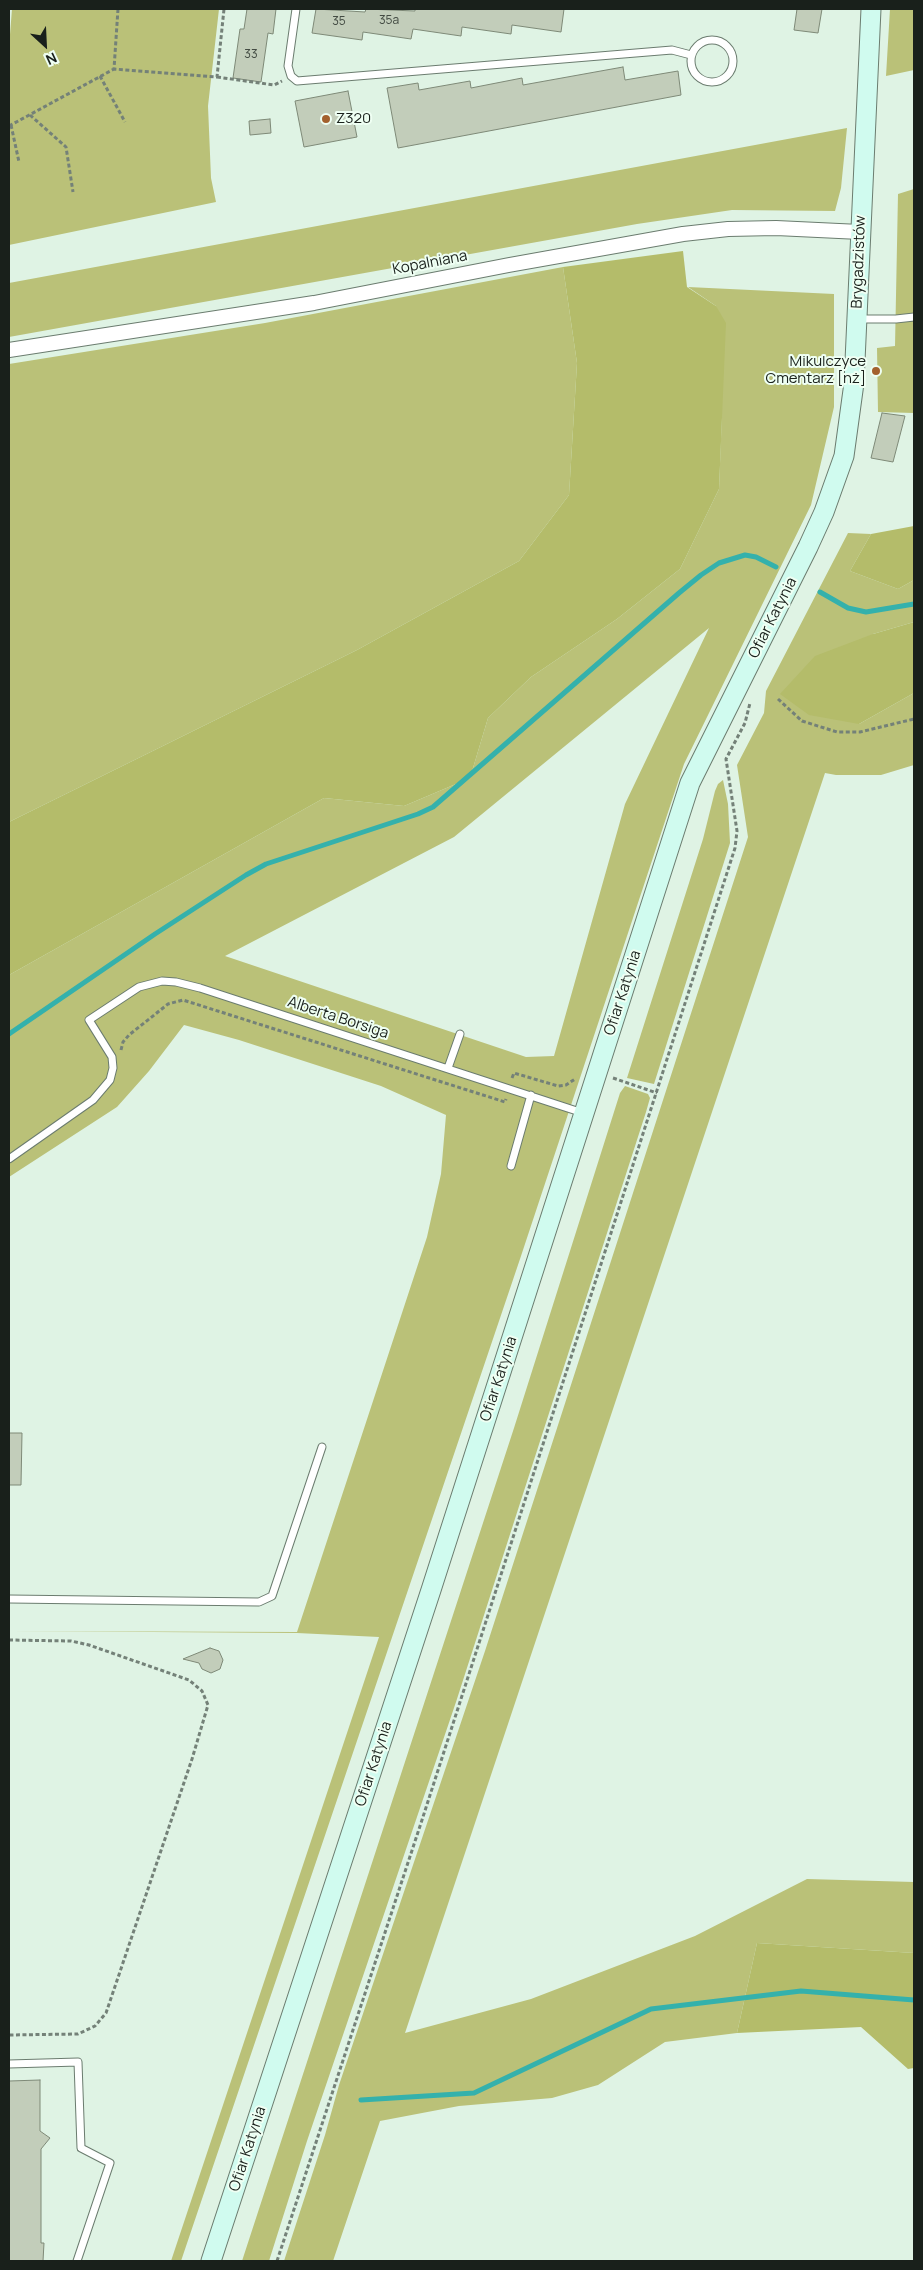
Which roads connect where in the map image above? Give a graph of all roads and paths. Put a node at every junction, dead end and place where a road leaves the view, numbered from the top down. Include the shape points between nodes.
1 (118, 9) edge
2 (224, 9) edge
3 (296, 9) edge
4 (872, 9) edge
5 (691, 55) junction
6 (114, 68) junction
7 (100, 76) junction
8 (291, 76) junction
9 (217, 77) junction
10 (30, 115) junction
11 (125, 122) dead end
12 (10, 126) edge
13 (19, 162) dead end
14 (73, 192) dead end
15 (860, 232) junction
16 (914, 317) edge
17 (857, 319) junction
18 (9, 350) edge
19 (824, 512) joint
20 (750, 697) dead end
21 (778, 699) dead end
22 (914, 719) edge
23 (460, 1034) dead end
24 (113, 1068) junction
25 (448, 1068) junction
26 (514, 1073) dead end
27 (578, 1076) dead end
28 (620, 1080) dead end
29 (657, 1093) junction
30 (532, 1095) junction
31 (505, 1102) dead end
32 (585, 1114) junction
33 (9, 1159) edge
34 (511, 1166) dead end
35 (322, 1447) dead end
36 (9, 1599) edge
37 (9, 1640) edge
38 (9, 2035) edge
39 (9, 2064) edge
40 (77, 2261) edge
41 (211, 2261) edge
42 (277, 2261) edge

1 - 6 path
2 - 9 path
3 - 8 lane via 288,66
4 - 15 street, Brygadzistów
5 - 5 lane via 699,44 712,39 725,44 733,54 733,68 725,79 712,83 699,79 691,68
5 - 8 lane via 672,50 297,81
6 - 7 path
6 - 9 path
7 - 10 path
7 - 11 path
8 - 9 path via 274,85
10 - 12 path
10 - 14 path via 66,147
12 - 13 path
15 - 17 street, Brygadzistów
15 - 18 street, Kopalniana via 767,228 683,234 314,303
16 - 17 lane
17 - 19 street, Brygadzistów via 849,428 844,456
19 - 32 street, Ofiar Katynia via 690,783
20 - 29 path via 746,723 726,759 737,842
21 - 22 path via 802,721 837,732 860,732
23 - 25 lane
24 - 25 lane, Alberta Borsiga via 109,1052 89,1020 140,987 162,981 176,982
24 - 31 path via 126,1039 168,1004 183,1000
24 - 33 lane via 110,1080 93,1100
25 - 30 lane, Alberta Borsiga
26 - 27 path via 558,1086 574,1081
28 - 29 path
29 - 42 path
30 - 32 lane, Alberta Borsiga
30 - 34 lane
32 - 41 street, Ofiar Katynia
35 - 36 lane via 272,1596 258,1602
37 - 38 path via 71,1641 89,1645 188,1680 202,1691 208,1705 106,2013 95,2026 78,2034
39 - 40 lane via 78,2062 81,2148 110,2163

